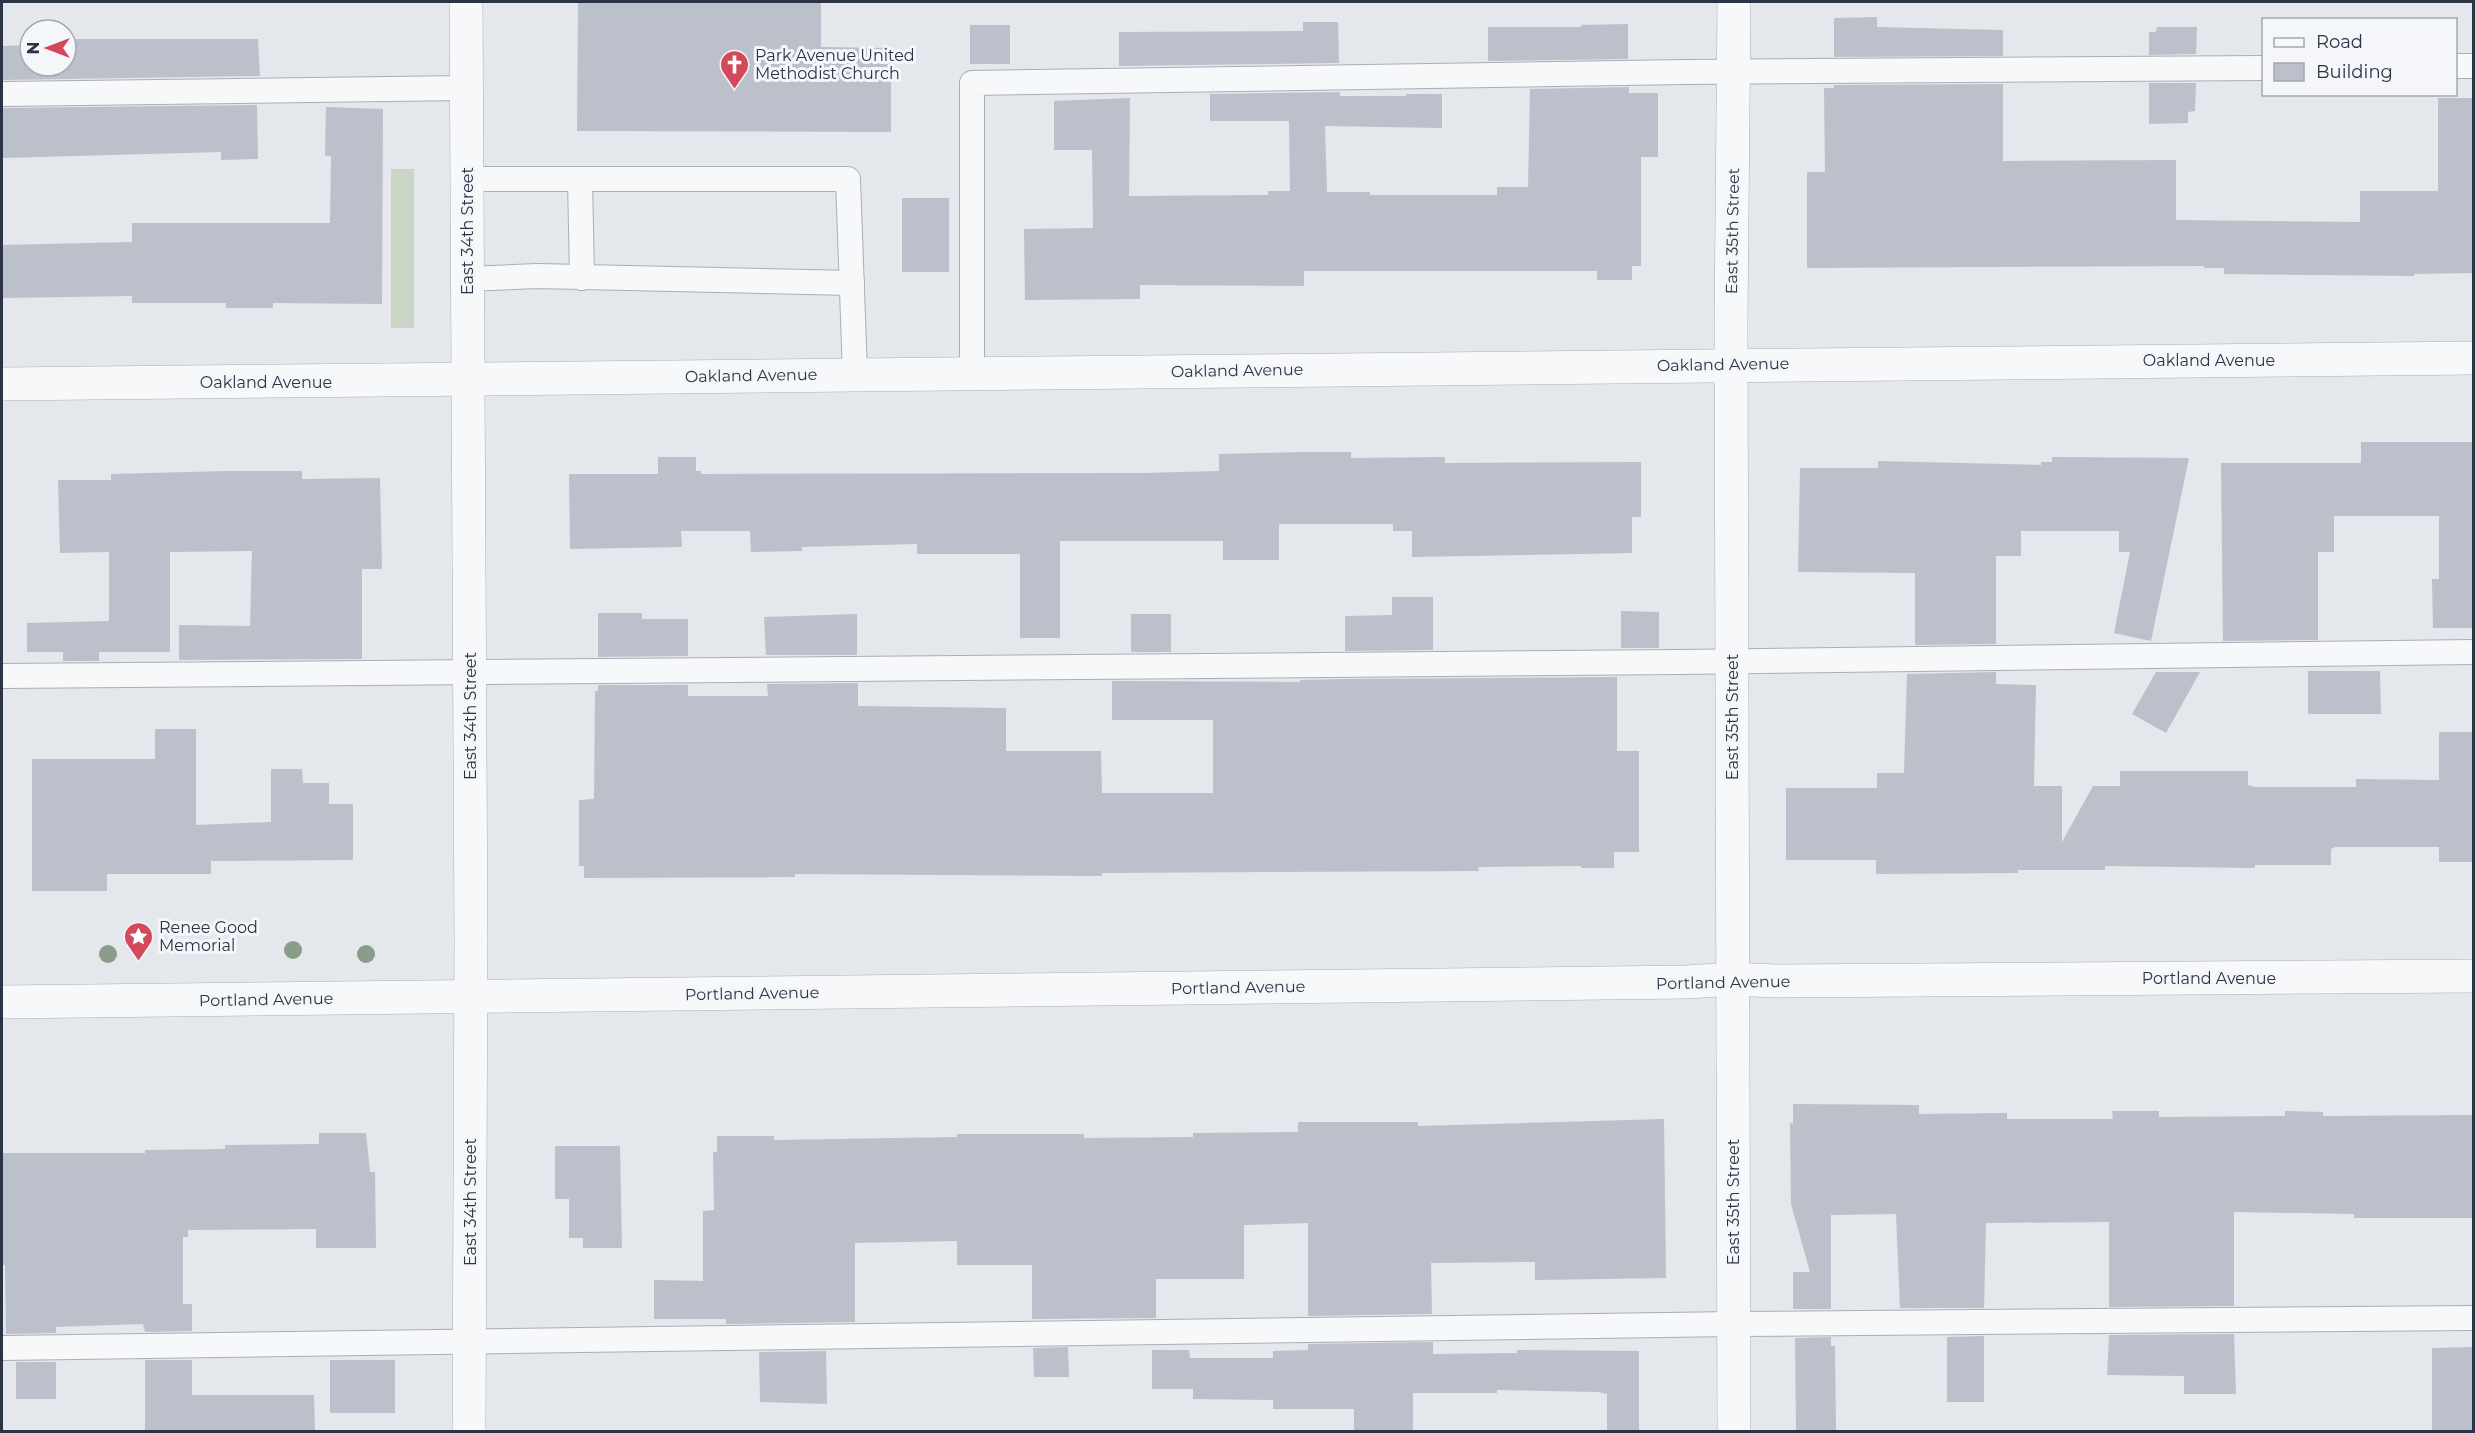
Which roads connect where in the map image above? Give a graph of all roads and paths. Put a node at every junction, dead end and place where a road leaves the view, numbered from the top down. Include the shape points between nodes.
1 (466, 2) edge
2 (1734, 2) edge
3 (2457, 66) edge
4 (2474, 66) edge
5 (2262, 68) edge
6 (1734, 72) junction
7 (466, 88) junction
8 (2, 94) edge
9 (467, 179) junction
10 (580, 179) junction
11 (582, 278) junction
12 (467, 279) junction
13 (852, 283) junction
14 (2474, 358) edge
15 (1731, 364) junction
16 (972, 373) junction
17 (855, 374) junction
18 (466, 381) junction
19 (2, 384) edge
20 (2474, 652) edge
21 (1732, 660) junction
22 (471, 672) junction
23 (2, 676) edge
24 (2474, 976) edge
25 (1732, 979) junction
26 (471, 997) junction
27 (2, 1002) edge
28 (2474, 1318) edge
29 (1734, 1324) junction
30 (469, 1343) junction
31 (2, 1347) edge
32 (469, 1431) edge
33 (1734, 1431) edge

1 - 7 street, East 34th Street
2 - 6 street, East 35th Street
3 - 4 lane
5 - 6 lane
6 - 15 street, East 35th Street
6 - 16 lane via 972,83
7 - 8 lane
7 - 9 street, East 34th Street
9 - 10 lane
9 - 12 street, East 34th Street
10 - 11 lane
10 - 13 lane via 848,179
11 - 12 lane
11 - 13 lane
12 - 18 street, East 34th Street
13 - 17 lane
14 - 15 street, Oakland Avenue
15 - 16 street, Oakland Avenue
15 - 21 street, East 35th Street
16 - 17 street, Oakland Avenue
17 - 18 street, Oakland Avenue
18 - 19 street, Oakland Avenue
18 - 22 street, East 34th Street
20 - 21 lane
21 - 22 lane
21 - 25 street, East 35th Street
22 - 23 lane
22 - 26 street, East 34th Street
24 - 25 street, Portland Avenue
25 - 26 street, Portland Avenue
25 - 29 street, East 35th Street
26 - 27 street, Portland Avenue
26 - 30 street, East 34th Street
28 - 29 lane
29 - 30 lane
29 - 33 street, East 35th Street
30 - 31 lane
30 - 32 street, East 34th Street

